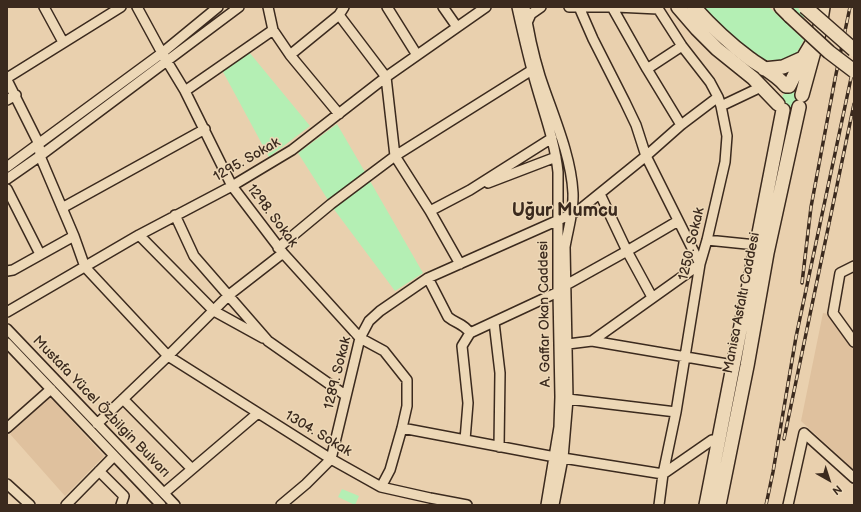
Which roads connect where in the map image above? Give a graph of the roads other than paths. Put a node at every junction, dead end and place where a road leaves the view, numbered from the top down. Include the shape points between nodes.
1 (44, 7) edge
2 (121, 7) edge
3 (138, 7) edge
4 (218, 7) edge
5 (239, 7) edge
6 (268, 7) edge
7 (387, 7) edge
8 (443, 7) edge
9 (486, 7) edge
10 (517, 7) edge
11 (525, 7) edge
12 (541, 7) edge
13 (569, 7) edge
14 (579, 7) edge
15 (608, 7) edge
16 (612, 7) edge
17 (616, 7) edge
18 (636, 7) edge
19 (678, 7) edge
20 (694, 7) edge
21 (805, 7) edge
22 (823, 7) edge
23 (658, 8) edge
24 (342, 11) edge
25 (786, 12) edge
26 (527, 23) junction
27 (457, 28) junction
28 (273, 30) junction
29 (819, 33) junction
30 (63, 42) junction
31 (682, 46) junction
32 (854, 50) edge
33 (290, 55) junction
34 (417, 55) junction
35 (165, 56) junction
36 (803, 58) junction
37 (647, 69) junction
38 (764, 69) junction
39 (532, 70) junction
40 (854, 71) edge
41 (386, 77) junction
42 (7, 79) edge
43 (787, 86) junction
44 (761, 87) junction
45 (185, 91) junction
46 (16, 95) junction
47 (7, 100) edge
48 (720, 101) junction
49 (800, 101) junction
50 (781, 107) junction
51 (339, 114) junction
52 (681, 125) junction
53 (205, 129) junction
54 (552, 138) junction
55 (39, 144) junction
56 (40, 156) junction
57 (395, 156) junction
58 (646, 156) junction
59 (556, 157) junction
60 (7, 167) edge
61 (7, 179) edge
62 (232, 186) junction
63 (7, 189) edge
64 (470, 190) junction
65 (600, 194) junction
66 (62, 208) junction
67 (430, 211) junction
68 (572, 214) junction
69 (175, 215) junction
70 (558, 220) junction
71 (678, 221) junction
72 (139, 235) junction
73 (74, 236) junction
74 (707, 240) junction
75 (756, 245) junction
76 (280, 250) junction
77 (627, 251) junction
78 (40, 254) junction
79 (460, 264) junction
80 (700, 264) junction
81 (854, 266) edge
82 (84, 267) junction
83 (7, 271) edge
84 (428, 278) junction
85 (566, 285) junction
86 (558, 292) junction
87 (229, 295) junction
88 (652, 297) junction
89 (214, 311) junction
90 (7, 312) edge
91 (494, 322) junction
92 (7, 329) edge
93 (470, 333) junction
94 (360, 338) junction
95 (268, 341) junction
96 (592, 341) junction
97 (854, 342) edge
98 (7, 343) edge
99 (568, 344) junction
100 (168, 356) junction
101 (684, 358) junction
102 (733, 365) junction
103 (51, 389) junction
104 (345, 395) junction
105 (124, 399) junction
106 (568, 399) junction
107 (676, 412) junction
108 (258, 413) junction
109 (97, 424) junction
110 (7, 428) edge
111 (402, 428) junction
112 (465, 440) junction
113 (712, 440) dead end
114 (499, 447) junction
115 (114, 456) junction
116 (559, 458) junction
117 (331, 459) junction
118 (192, 469) junction
119 (100, 471) junction
120 (663, 474) junction
121 (854, 478) edge
122 (7, 484) edge
123 (381, 487) junction
124 (164, 493) junction
125 (427, 502) edge
126 (450, 503) edge
127 (30, 505) edge
128 (66, 505) edge
129 (121, 505) edge
130 (161, 505) edge
131 (175, 505) edge
132 (280, 505) edge
133 (467, 505) edge
134 (546, 505) edge
135 (554, 505) edge
136 (659, 505) edge
137 (706, 505) edge
138 (718, 505) edge
139 (788, 505) edge

1 - 30 street
2 - 30 street
3 - 35 street, 1298. Sokak
4 - 35 street
5 - 35 street
6 - 28 street
7 - 34 street
8 - 27 street
9 - 27 street, 1295. Sokak
10 - 39 street, A. Gaffar Okan Caddesi
11 - 26 street, A. Gaffar Okan Caddesi
12 - 26 street via 531,14
13 - 14 street
14 - 15 street
14 - 58 street via 636,125
16 - 37 street
17 - 18 street
18 - 23 street
19 - 44 highway via 717,49
20 - 38 highway via 724,38
21 - 32 highway, bridge
22 - 29 highway, Manisa Asfaltı Caddesi
23 - 31 street, 1250. Sokak
24 - 33 street
24 - 41 street
25 - 40 highway, bridge via 829,52
26 - 68 street, A. Gaffar Okan Caddesi via 540,75 567,159 573,193
27 - 34 street, 1295. Sokak
28 - 33 street
28 - 45 street
29 - 36 highway
29 - 49 highway, Manisa Asfaltı Caddesi
30 - 42 street
31 - 37 street
31 - 48 street, 1250. Sokak via 710,82
33 - 51 street
34 - 41 street, 1295. Sokak
35 - 45 street, 1298. Sokak
35 - 55 street
35 - 56 street
36 - 38 highway via 783,68
36 - 43 highway
37 - 52 street
38 - 43 highway
39 - 54 street, A. Gaffar Okan Caddesi
39 - 57 street
41 - 51 street, 1295. Sokak
41 - 57 street
42 - 46 street
43 - 49 highway via 797,88
43 - 50 highway via 777,96
44 - 48 street
44 - 50 highway
45 - 53 street, 1298. Sokak
46 - 47 street
46 - 55 street
48 - 52 street
48 - 74 street, 1250. Sokak via 727,136 726,162
49 - 50 highway via 791,111
49 - 138 highway, Manisa Asfaltı Caddesi via 767,253
50 - 75 highway, Manisa Asfaltı Caddesi
51 - 62 street, 1295. Sokak via 292,150
52 - 58 street
53 - 62 street, 1298. Sokak
53 - 66 street
54 - 59 street, A. Gaffar Okan Caddesi
54 - 64 street
55 - 56 street
55 - 60 street
56 - 61 street
56 - 66 street
57 - 67 street
57 - 76 street via 331,204
58 - 65 street
58 - 71 street
59 - 64 street
59 - 70 street, A. Gaffar Okan Caddesi
62 - 69 street, 1295. Sokak
62 - 76 street, 1298. Sokak
63 - 78 street
64 - 67 street
65 - 68 street
65 - 77 street
66 - 73 street
67 - 79 street
68 - 70 street, 1289. Sokak
68 - 85 street, A. Gaffar Okan Caddesi via 565,247
69 - 72 street, 1295. Sokak
69 - 87 street via 194,256
70 - 79 street, 1289. Sokak
70 - 86 street, A. Gaffar Okan Caddesi
71 - 77 street
71 - 80 street
72 - 82 street, 1295. Sokak
72 - 89 street
73 - 78 street
73 - 82 street
74 - 75 street
74 - 80 street, 1250. Sokak
75 - 102 highway, Manisa Asfaltı Caddesi
76 - 87 street
76 - 94 street, 1298. Sokak
77 - 85 street
77 - 88 street
78 - 83 street
79 - 84 street, 1289. Sokak
80 - 88 street
80 - 101 street, 1250. Sokak
81 - 97 street via 840,273 833,313
82 - 90 street, 1295. Sokak
82 - 100 street, 1304. Sokak
84 - 93 street via 448,317 464,325
84 - 94 street, 1289. Sokak via 380,311 369,322
85 - 99 street, A. Gaffar Okan Caddesi
86 - 91 street
86 - 116 street, A. Gaffar Okan Caddesi
87 - 89 street
87 - 95 street
88 - 96 street
89 - 95 street
89 - 100 street
91 - 93 street
91 - 114 street via 500,373
92 - 109 street, Mustafa Yücel Özbilgin Bulvarı
93 - 112 street via 462,346 468,403
94 - 104 street, 1289. Sokak
94 - 111 street, 1298. Sokak via 384,351 407,380 407,406
95 - 104 street
96 - 99 street
96 - 101 street
98 - 103 street, Mustafa Yücel Özbilgin Bulvarı
99 - 106 street, A. Gaffar Okan Caddesi
100 - 105 street
100 - 108 street, 1304. Sokak
101 - 102 street
101 - 107 street, 1250. Sokak
102 - 137 highway, Manisa Asfaltı Caddesi
103 - 110 street
103 - 115 street, Mustafa Yücel Özbilgin Bulvarı
104 - 117 street, 1289. Sokak
105 - 109 street
105 - 118 street
106 - 107 street
106 - 116 street, A. Gaffar Okan Caddesi
107 - 120 street, 1250. Sokak
108 - 117 street, 1304. Sokak
108 - 118 street
109 - 124 street, Mustafa Yücel Özbilgin Bulvarı
111 - 112 street
111 - 123 street, 1298. Sokak via 390,470
112 - 114 street
113 - 120 street
114 - 116 street
115 - 119 street
115 - 130 street, Mustafa Yücel Özbilgin Bulvarı
116 - 120 street
116 - 134 street, A. Gaffar Okan Caddesi
116 - 135 street, A. Gaffar Okan Caddesi
117 - 123 street, 1304. Sokak
117 - 132 street
118 - 124 street
119 - 128 street
119 - 129 street via 124,496
120 - 136 street, 1250. Sokak
121 - 139 street via 804,432
122 - 127 street
123 - 125 street, 1304. Sokak
124 - 131 street, Mustafa Yücel Özbilgin Bulvarı
125 - 126 street, 1304. Sokak
126 - 133 street, 1304. Sokak

